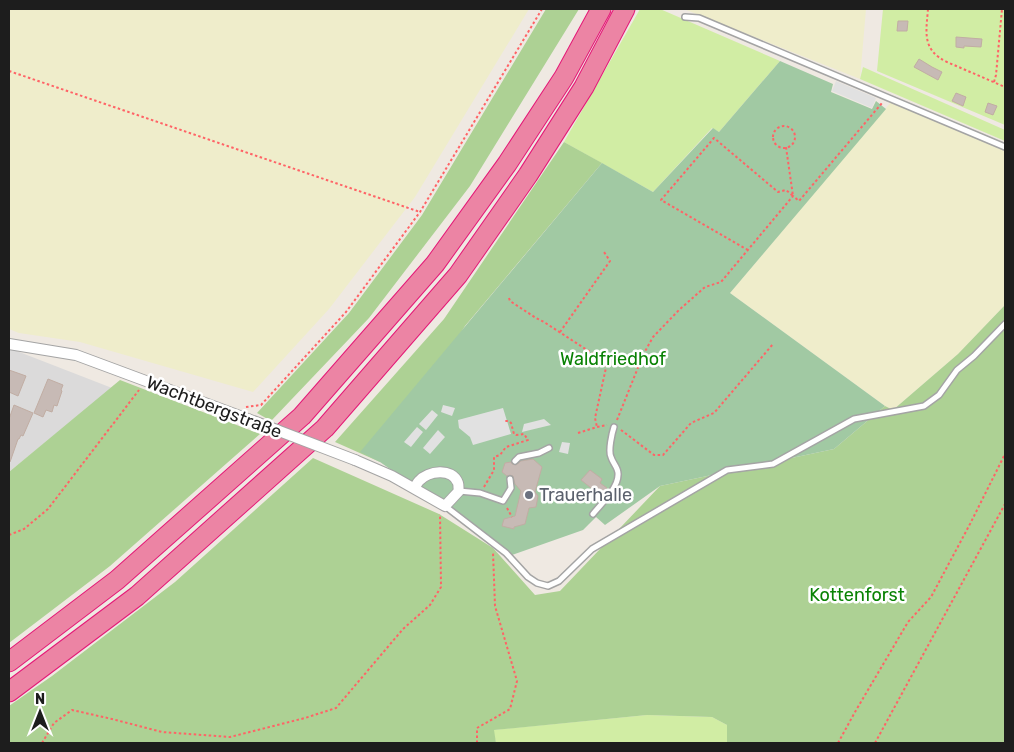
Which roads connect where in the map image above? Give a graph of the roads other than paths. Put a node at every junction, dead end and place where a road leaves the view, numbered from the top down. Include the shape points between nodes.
1 (600, 9) edge
2 (625, 9) edge
3 (685, 17) dead end
4 (1005, 148) edge
5 (1005, 324) edge
6 (9, 344) edge
7 (614, 426) road end
8 (549, 448) dead end
9 (514, 461) dead end
10 (510, 479) dead end
11 (414, 488) junction
12 (459, 491) junction
13 (445, 506) junction
14 (593, 514) dead end
15 (9, 662) edge
16 (9, 692) edge

1 - 15 highway via 564,77 435,264 302,416 117,580
2 - 16 highway via 584,87 458,275 325,428 137,596
3 - 4 lane via 699,18
5 - 13 lane, Wachtbergstraße via 958,370 939,395 924,406 854,418 773,464 726,470 592,549 559,582 548,586 537,584 506,553
6 - 11 street, Wachtbergstraße, bridge via 76,356 355,460
7 - 14 lane via 610,457 618,470 617,481
8 - 9 lane
10 - 12 lane via 511,488 503,501 480,493
11 - 12 street via 419,480 437,472 454,477
11 - 13 street, Wachtbergstraße
12 - 13 street

